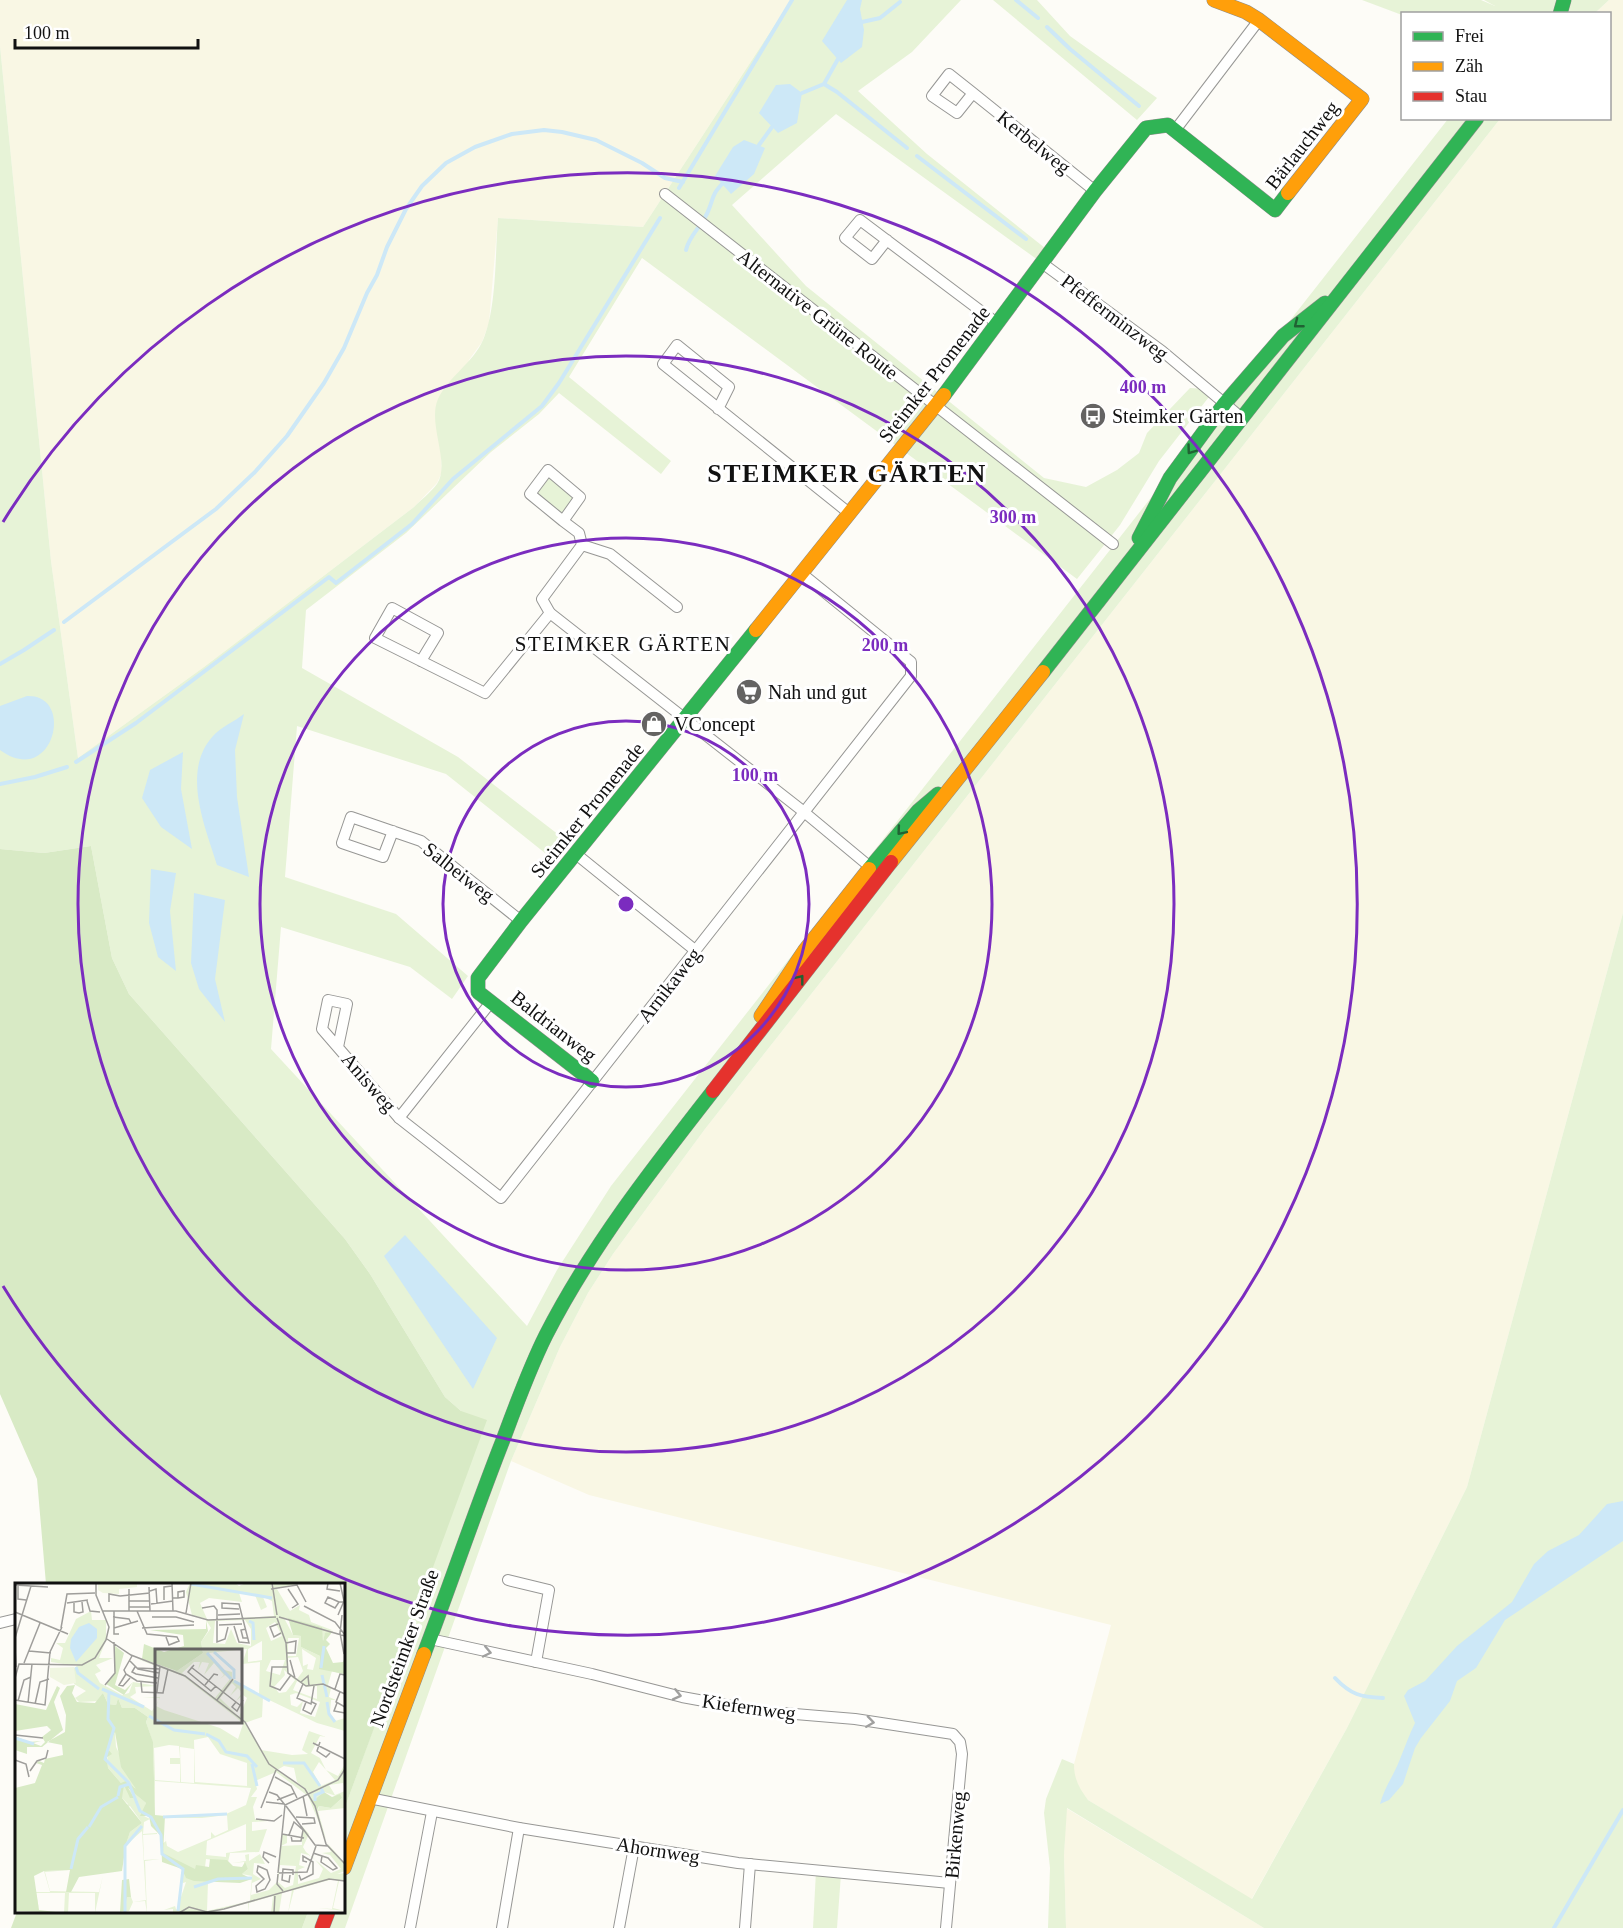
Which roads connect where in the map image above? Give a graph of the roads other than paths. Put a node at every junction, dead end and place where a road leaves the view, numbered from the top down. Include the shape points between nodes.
1 (1214, 0) edge
2 (1259, 20) junction
3 (973, 93) dead end
4 (1475, 120) edge
5 (1176, 129) junction
6 (1095, 191) junction
7 (665, 194) dead end
8 (887, 240) dead end
9 (1042, 263) junction
10 (1358, 272) junction
11 (998, 324) junction
12 (1225, 403) junction
13 (936, 406) junction
14 (718, 409) junction
15 (1242, 418) junction
16 (849, 513) junction
17 (563, 521) junction
18 (1113, 544) dead end
19 (582, 545) junction
20 (801, 573) junction
21 (1111, 584) junction
22 (677, 607) dead end
23 (550, 613) junction
24 (421, 661) dead end
25 (684, 719) junction
26 (804, 812) junction
27 (393, 831) junction
28 (576, 854) junction
29 (875, 871) junction
30 (522, 921) junction
31 (696, 951) junction
32 (491, 1002) junction
33 (338, 1047) dead end
34 (592, 1082) junction
35 (399, 1118) junction
36 (508, 1580) dead end
37 (15, 1619) edge
38 (0, 1623) edge
39 (430, 1640) junction
40 (536, 1662) junction
41 (960, 1742) joint
42 (369, 1798) junction
43 (432, 1812) junction
44 (519, 1828) junction
45 (634, 1847) junction
46 (750, 1864) junction
47 (345, 1865) edge
48 (950, 1883) junction
49 (327, 1913) edge
50 (322, 1928) edge
51 (410, 1928) edge
52 (502, 1928) edge
53 (619, 1928) edge
54 (746, 1928) edge
55 (946, 1928) edge

1 - 2 street
2 - 5 street
2 - 5 street, Bärlauchweg via 1362,99 1344,124 1275,210
3 - 6 street, Kerbelweg
4 - 10 street
5 - 6 street, Steimker Promenade via 1168,125 1146,129
6 - 9 street, Steimker Promenade
7 - 13 street, Alternative Grüne Route
8 - 11 street
9 - 11 street, Steimker Promenade
9 - 12 street, Pfefferminzweg
10 -> 12 street via 1283,336
10 - 15 street
11 - 13 street, Steimker Promenade
12 - 15 street, Pfefferminzweg
12 -> 21 street via 1158,498 1137,543
13 - 16 street, Steimker Promenade
13 - 18 street, Alternative Grüne Route
14 - 14 street via 663,363 677,345 729,387
14 - 16 street
15 - 21 street
16 - 20 street, Steimker Promenade
17 - 17 street via 530,494 548,470 580,497
17 - 19 street via 579,533
19 - 22 street via 610,554
19 - 23 street via 542,599
20 - 25 street, Steimker Promenade
20 - 26 street, Arnikaweg via 911,662 911,676
21 - 29 street, Nordsteimker Straße via 973,761 918,811
23 - 24 street via 485,693 441,672 375,638 392,608 438,633
23 - 25 street
25 - 26 street
25 - 28 street, Steimker Promenade
26 - 29 street
26 - 31 street, Arnikaweg
27 - 27 street, Salbeiweg via 351,817 342,843 383,857
27 - 30 street, Salbeiweg via 421,841
28 - 30 street, Steimker Promenade
28 - 31 street
29 - 39 street, Nordsteimker Straße via 784,979 726,1074 646,1176 587,1262 530,1369
30 - 32 street, Steimker Promenade via 478,978 478,992
31 - 34 street, Arnikaweg
32 - 34 street, Baldrianweg
32 - 35 street
33 - 35 street, Anisweg
34 - 35 street, Arnikaweg via 501,1198
36 - 40 street via 549,1590
37 - 38 street
39 -> 40 street, Kiefernweg
39 - 42 street, Nordsteimker Straße
40 -> 41 street, Kiefernweg via 759,1711 855,1719 954,1734
41 - 48 street, Birkenweg via 962,1758
42 - 43 street, Ahornweg
42 - 47 street, Nordsteimker Straße
43 - 44 street, Ahornweg
43 - 51 street
44 - 45 street, Ahornweg
44 - 52 street
45 - 46 street, Ahornweg
45 - 53 street
46 - 48 street, Ahornweg
46 - 54 street
48 - 55 street, Birkenweg
49 - 50 street

